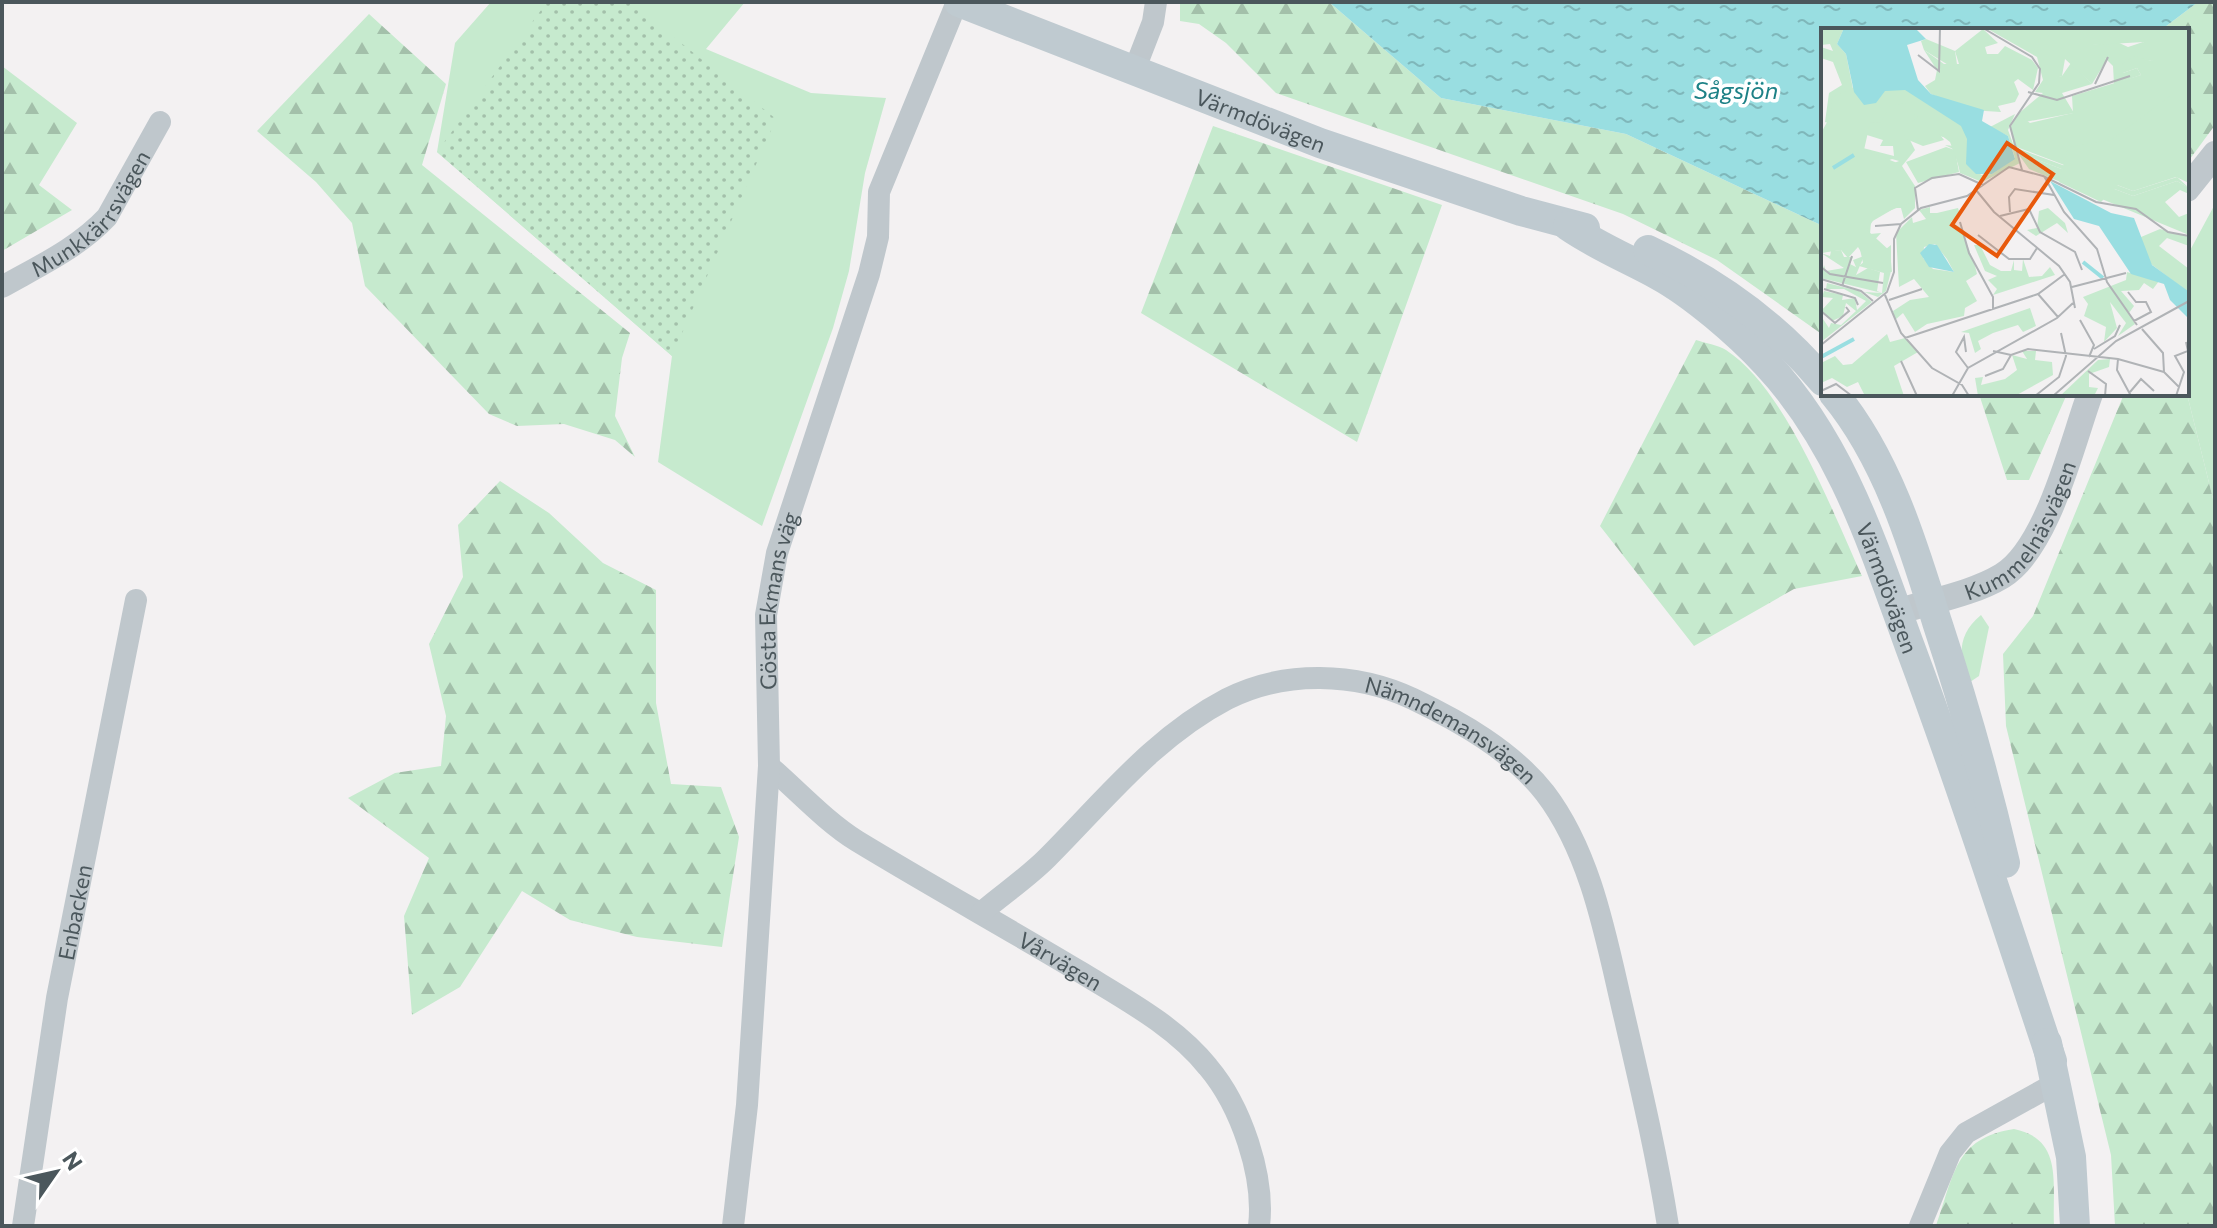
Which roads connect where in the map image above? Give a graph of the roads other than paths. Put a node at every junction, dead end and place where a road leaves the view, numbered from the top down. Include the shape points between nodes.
1 (958, 2) edge
2 (1156, 2) edge
3 (1134, 71) junction
4 (160, 122) dead end
5 (2215, 154) edge
6 (2189, 186) edge
7 (1568, 226) junction
8 (2, 287) edge
9 (1821, 379) edge
10 (1835, 396) edge
11 (2089, 396) edge
12 (136, 600) dead end
13 (1931, 601) junction
14 (1897, 612) junction
15 (769, 766) junction
16 (982, 912) junction
17 (2054, 1072) junction
18 (23, 1226) edge
19 (733, 1226) edge
20 (1259, 1226) edge
21 (1668, 1226) edge
22 (1920, 1226) edge
23 (2075, 1226) edge

1 - 3 main road, Värmdövägen
1 - 15 street, Gösta Ekmans väg via 879,192 878,237 869,274 777,553 766,615
2 - 3 street
3 - 7 main road, Värmdövägen via 1320,143
4 - 8 street, Munkkärrsvägen via 95,230
5 - 6 street
7 - 9 main road, Värmdövägen via 1603,230 1695,273 1787,342
7 - 14 main road, Värmdövägen via 1600,248 1661,276 1767,364 1813,424 1857,501
10 - 13 main road, Värmdövägen via 1891,491
11 - 13 street, Kummelnäsvägen via 2043,521 2026,552 2005,574
12 - 18 street, Enbacken via 57,998
13 - 14 street, Kummelnäsvägen
13 - 17 main road, Värmdövägen via 2001,846
14 - 17 main road, Värmdövägen
15 - 16 street, Vårvägen via 853,838
15 - 19 street, Gösta Ekmans väg via 747,1105
16 - 20 street, Vårvägen via 1136,1006 1210,1068 1247,1143 1257,1183
16 - 21 street, Nämndemansvägen via 1044,861 1181,725 1272,683 1354,678 1388,687 1458,720 1489,742 1537,784 1560,816 1596,901 1658,1159
17 - 22 street via 1966,1133 1950,1153
17 - 23 main road, Värmdövägen via 2071,1157

